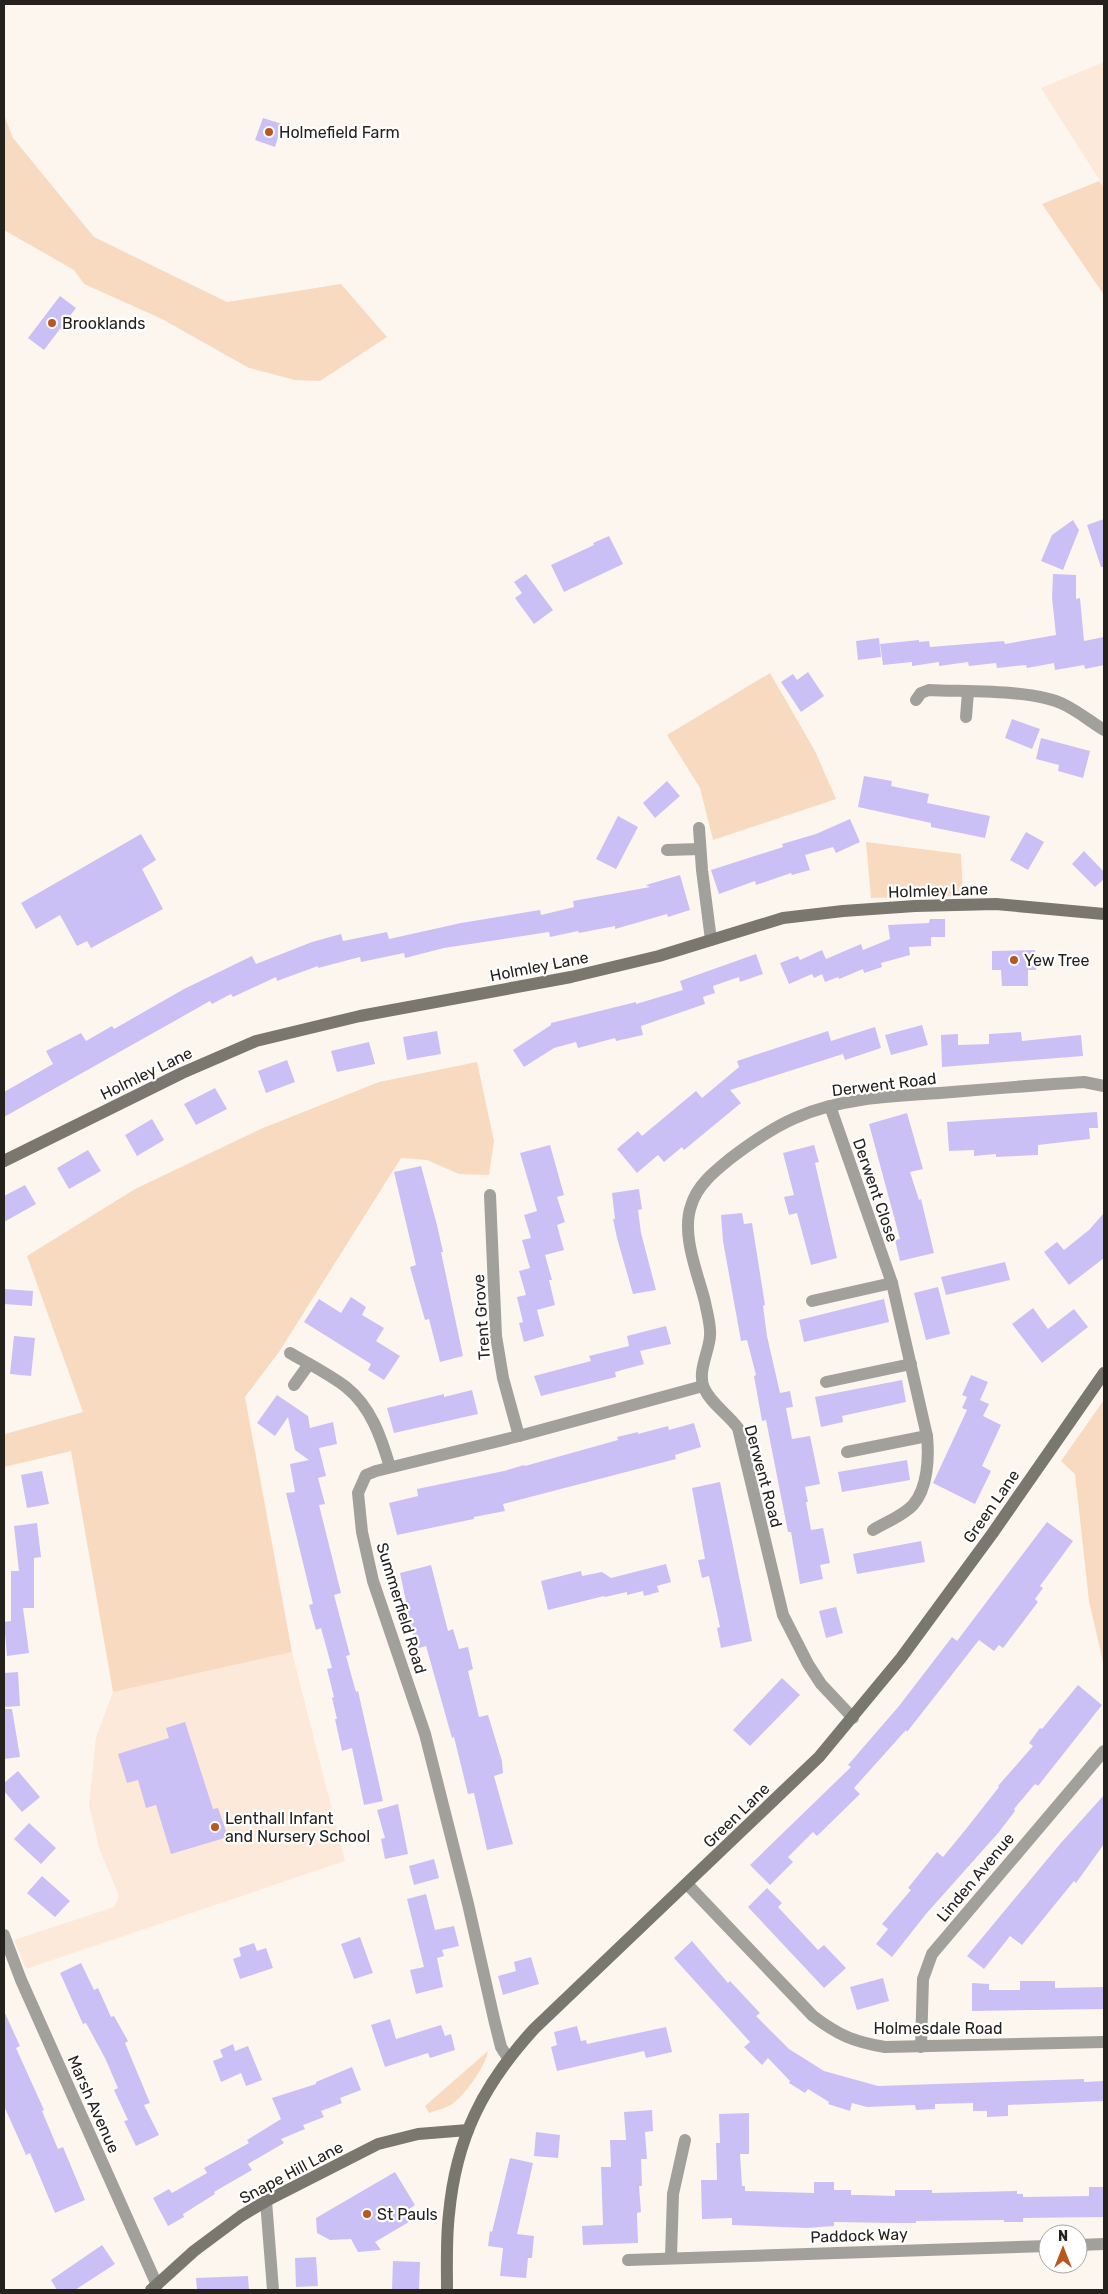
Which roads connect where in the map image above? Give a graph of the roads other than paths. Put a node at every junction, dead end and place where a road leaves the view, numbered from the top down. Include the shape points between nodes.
1 (968, 692) junction
2 (916, 700) dead end
3 (966, 717) dead end
4 (1104, 729) edge
5 (699, 828) dead end
6 (700, 849) junction
7 (667, 850) dead end
8 (1104, 914) edge
9 (711, 940) junction
10 (1104, 1086) edge
11 (830, 1106) junction
12 (4, 1161) edge
13 (490, 1195) dead end
14 (892, 1283) junction
15 (812, 1301) dead end
16 (290, 1353) dead end
17 (309, 1364) junction
18 (911, 1364) junction
19 (1104, 1373) edge
20 (826, 1382) dead end
21 (294, 1385) dead end
22 (703, 1386) junction
23 (519, 1436) junction
24 (927, 1436) junction
25 (847, 1452) dead end
26 (390, 1467) junction
27 (873, 1530) dead end
28 (853, 1718) junction
29 (1104, 1751) edge
30 (687, 1884) junction
31 (4, 1935) edge
32 (1104, 2042) edge
33 (921, 2047) junction
34 (508, 2058) junction
35 (468, 2130) junction
36 (685, 2140) dead end
37 (266, 2202) junction
38 (1104, 2244) edge
39 (1088, 2245) edge
40 (1038, 2246) edge
41 (671, 2257) junction
42 (628, 2260) dead end
43 (154, 2288) edge
44 (273, 2290) edge
45 (447, 2290) edge

1 - 2 street via 929,690
1 - 3 street
1 - 4 street via 1048,698 1066,705
5 - 6 street
6 - 7 street
6 - 9 street
8 - 9 main road, Holmley Lane via 996,904 915,906 783,918
9 - 12 main road, Holmley Lane via 571,977 360,1016 256,1041 182,1073
10 - 11 street, Derwent Road via 1084,1082 922,1094
11 - 14 street, Derwent Close
11 - 22 street, Derwent Road via 797,1117 762,1136 716,1170 703,1183 691,1206 688,1220 691,1244 709,1318 710,1336 702,1373
13 - 23 street, Trent Grove via 496,1336 503,1378
14 - 15 street
14 - 18 street, Derwent Close
16 - 17 street
17 - 21 street
17 - 26 street via 346,1387 360,1401 380,1435
18 - 20 street
18 - 24 street, Derwent Close
19 - 28 main road, Green Lane via 975,1558
22 - 23 street, Summerfield Road
22 - 28 street, Derwent Road via 738,1428 783,1615 821,1684
23 - 26 street, Summerfield Road
24 - 25 street
24 - 27 street, Derwent Close via 929,1453 920,1494 913,1504
26 - 34 street, Summerfield Road via 366,1476 361,1483 358,1493 362,1532 373,1581 425,1734 501,2047
28 - 30 main road, Green Lane via 819,1757
29 - 33 street, Linden Avenue via 932,1954 923,1979
30 - 33 street, Holmesdale Road via 786,1990 837,2034 860,2044 885,2048
30 - 34 main road, Green Lane
31 - 43 street, Marsh Avenue
32 - 33 street, Holmesdale Road
34 - 35 main road, Green Lane via 479,2104
35 - 37 main road, Snape Hill Lane via 418,2134 378,2144
35 - 45 main road, Green Lane via 456,2169 449,2214
36 - 41 street via 673,2194
37 - 43 main road, Snape Hill Lane via 241,2216 194,2252
37 - 44 street
38 - 39 street
40 - 41 street, Paddock Way
41 - 42 street, Paddock Way

